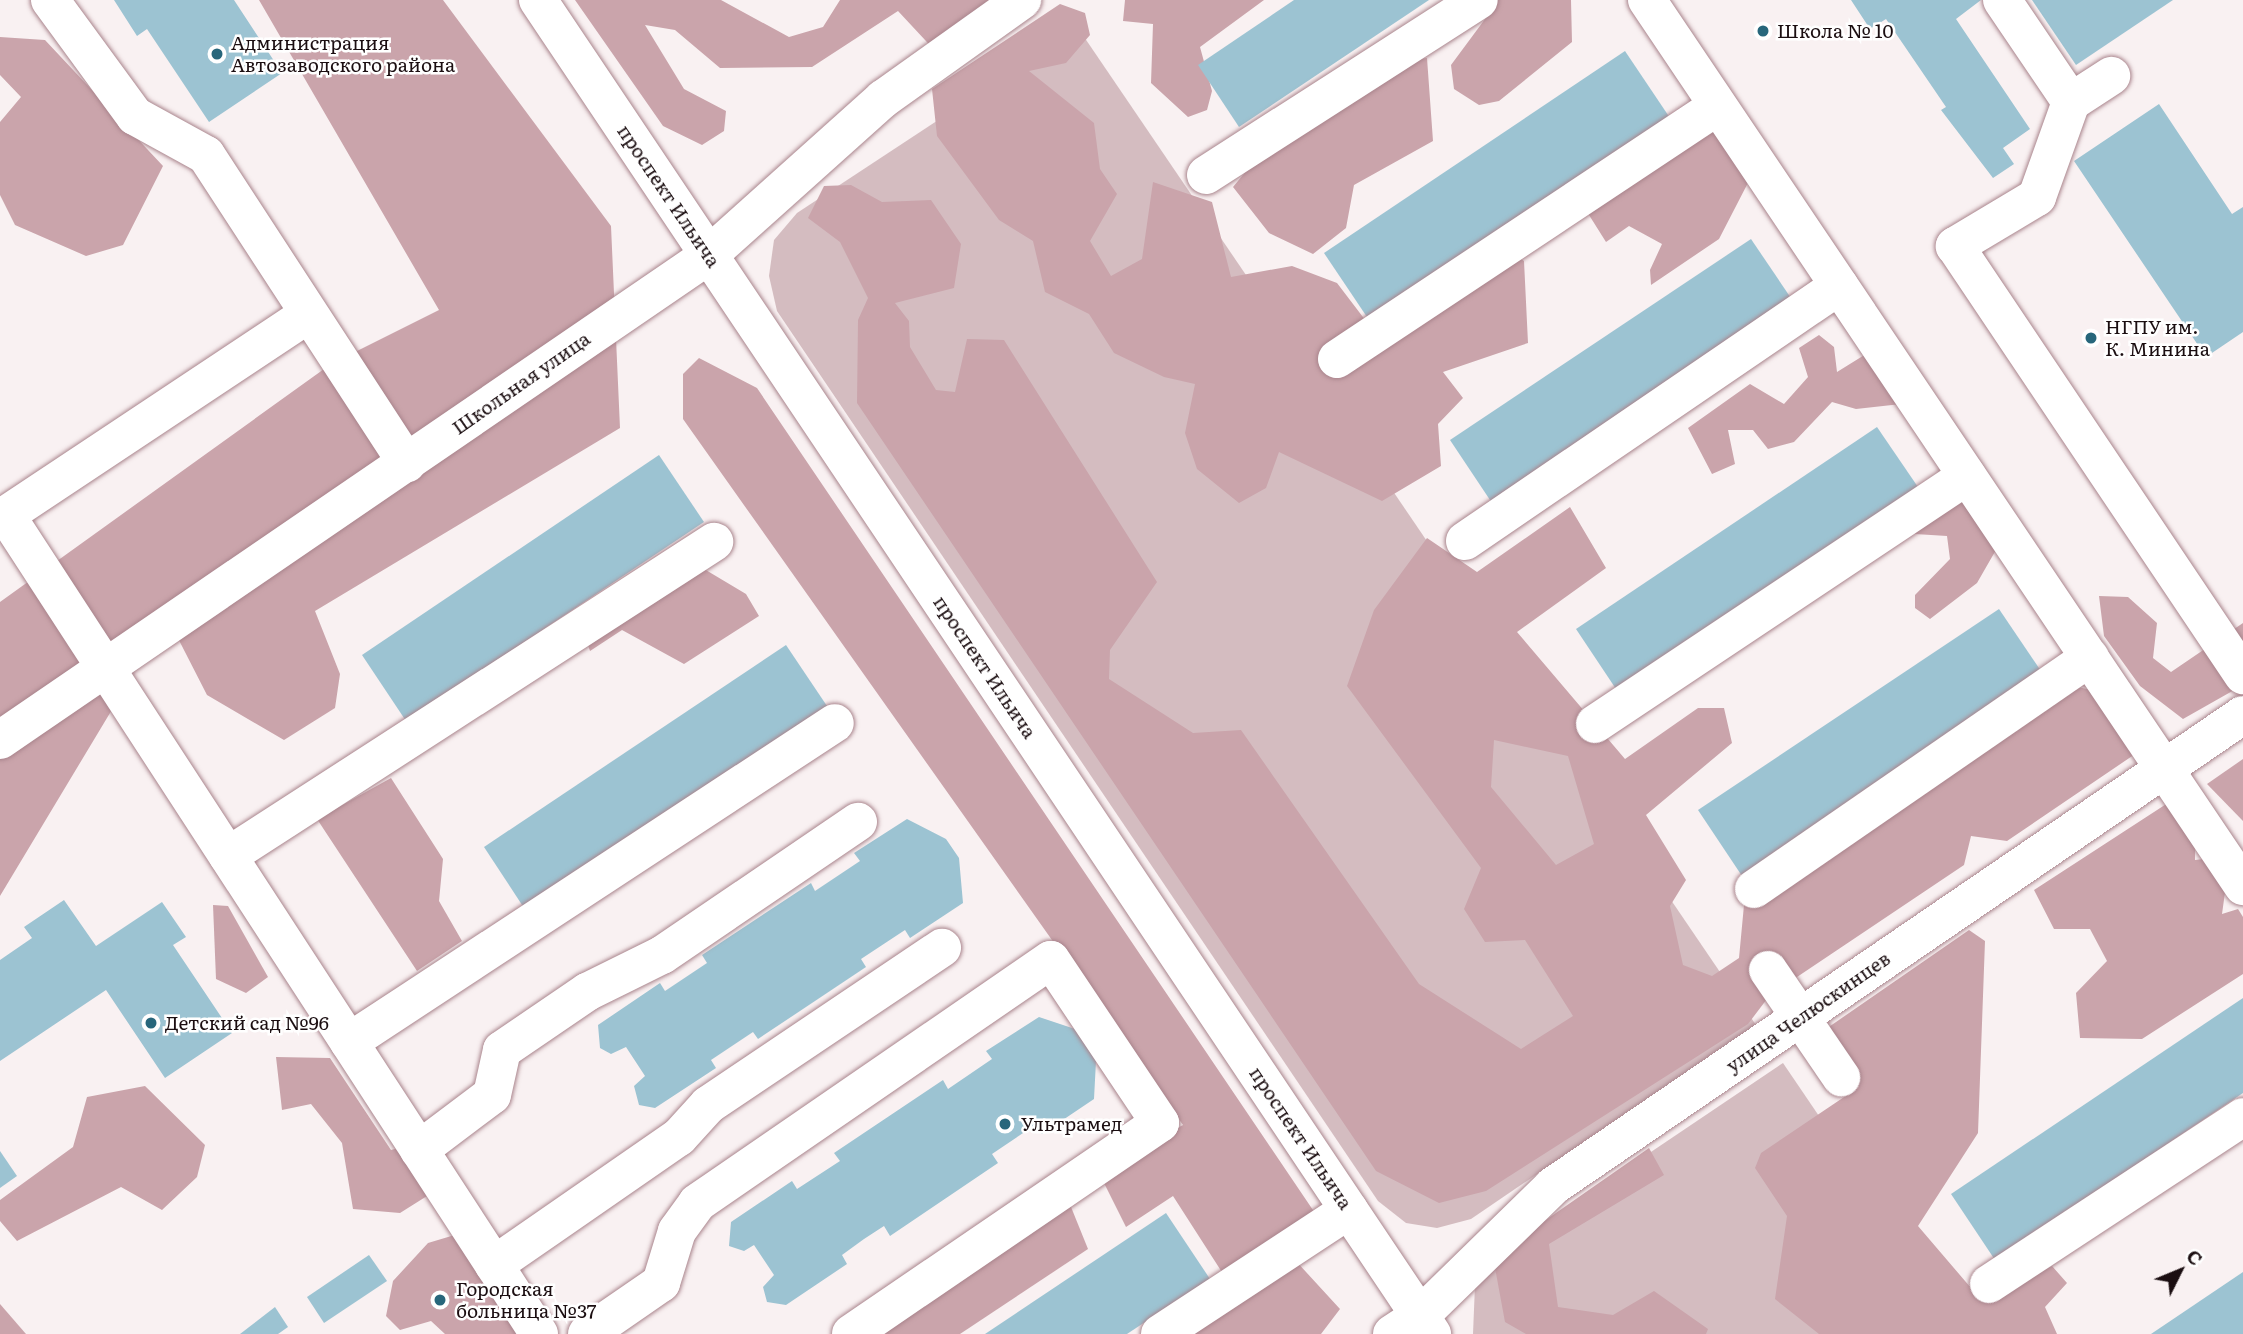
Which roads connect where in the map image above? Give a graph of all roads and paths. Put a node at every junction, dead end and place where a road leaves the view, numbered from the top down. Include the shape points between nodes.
1 (50, 0) edge
2 (538, 0) edge
3 (1022, 0) edge
4 (1479, 0) edge
5 (1647, 0) edge
6 (2002, 0) edge
7 (2111, 76) dead end
8 (2071, 102) junction
9 (1717, 107) junction
10 (1206, 176) dead end
11 (709, 255) junction
12 (1839, 286) junction
13 (307, 315) junction
14 (1336, 359) dead end
15 (407, 463) junction
16 (1966, 476) junction
17 (1465, 541) dead end
18 (714, 542) dead end
19 (2090, 657) junction
20 (104, 670) junction
21 (2243, 675) edge
22 (2243, 715) edge
23 (835, 723) dead end
24 (1595, 724) dead end
25 (0, 740) edge
26 (2164, 767) junction
27 (858, 822) dead end
28 (228, 856) junction
29 (2243, 886) edge
30 (1754, 888) dead end
31 (942, 948) dead end
32 (1768, 970) dead end
33 (1802, 1016) junction
34 (349, 1042) junction
35 (1841, 1077) dead end
36 (2243, 1117) edge
37 (419, 1150) junction
38 (1349, 1210) junction
39 (494, 1265) junction
40 (1989, 1284) dead end
41 (1415, 1328) edge
42 (538, 1334) edge
43 (587, 1334) edge
44 (851, 1334) edge
45 (1160, 1334) edge

1 - 13 street via 135,116 206,155
2 - 11 street, проспект Ильича
3 - 11 street, Школьная улица via 883,99
4 - 10 street
5 - 9 street
6 - 8 street
7 - 8 street
8 - 21 street via 2037,197 1955,246
9 - 12 street
9 - 14 street
11 - 15 street, Школьная улица
11 - 38 street, проспект Ильича
12 - 16 street
12 - 17 street
13 - 15 street
13 - 20 street via 6,515
15 - 20 street, Школьная улица
16 - 19 street
16 - 24 street
18 - 28 street
19 - 26 street
19 - 30 street
20 - 25 street, Школьная улица
20 - 28 street
22 - 26 street, улица Челюскинцев
23 - 34 street
26 - 29 street
26 - 33 street, улица Челюскинцев
27 - 37 street via 662,955 587,992 502,1050 492,1095
28 - 34 street
31 - 39 street via 708,1105 679,1137
32 - 33 street
33 - 35 street
33 - 41 street, улица Челюскинцев via 1553,1186
34 - 37 street
36 - 40 street
37 - 39 street
38 - 41 street, проспект Ильича
38 - 45 street
39 - 42 street
43 - 44 street via 661,1283 677,1231 697,1203 1051,960 1160,1123

